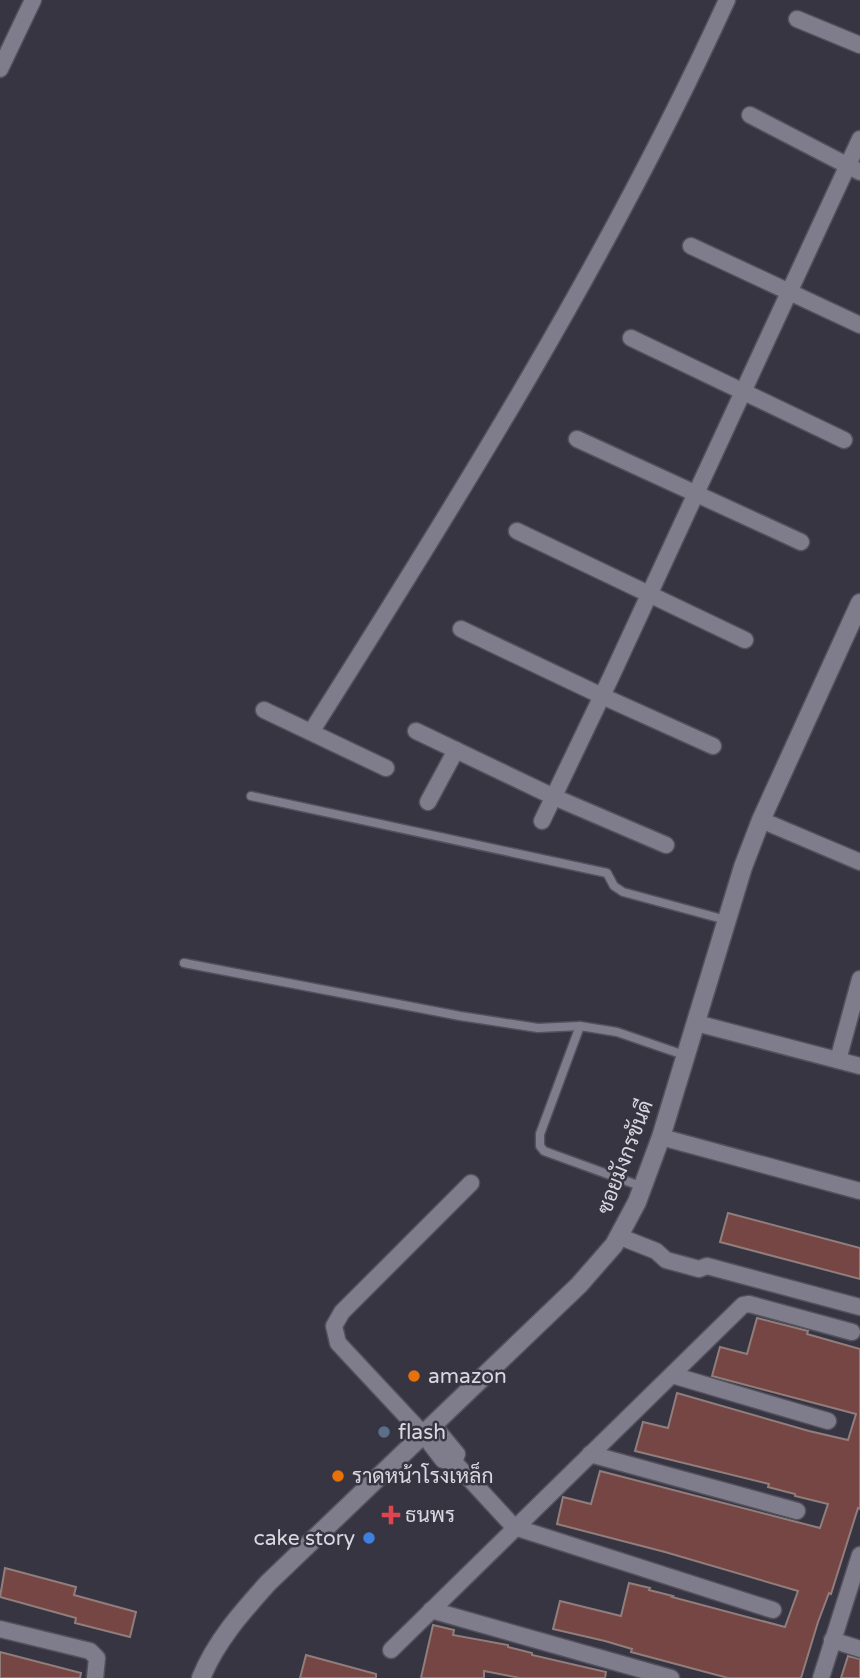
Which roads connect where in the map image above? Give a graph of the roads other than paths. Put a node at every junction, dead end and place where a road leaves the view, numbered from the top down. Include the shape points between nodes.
1 (33, 0) edge
2 (727, 0) edge
3 (797, 19) dead end
4 (860, 46) edge
5 (0, 69) edge
6 (750, 115) dead end
7 (860, 139) edge
8 (854, 169) edge
9 (691, 246) dead end
10 (790, 293) junction
11 (860, 324) edge
12 (631, 338) dead end
13 (743, 394) junction
14 (577, 439) dead end
15 (844, 440) dead end
16 (695, 494) junction
17 (517, 531) dead end
18 (801, 542) dead end
19 (649, 593) junction
20 (860, 603) edge
21 (461, 629) dead end
22 (745, 640) dead end
23 (602, 696) junction
24 (264, 710) dead end
25 (416, 731) dead end
26 (311, 732) junction
27 (713, 746) dead end
28 (456, 750) junction
29 (386, 768) dead end
30 (251, 796) dead end
31 (554, 797) junction
32 (428, 802) dead end
33 (761, 820) junction
34 (542, 821) dead end
35 (666, 845) dead end
36 (860, 862) edge
37 (726, 920) junction
38 (184, 963) dead end
39 (860, 979) edge
40 (696, 1023) junction
41 (580, 1026) junction
42 (684, 1055) junction
43 (838, 1060) junction
44 (860, 1066) edge
45 (661, 1137) junction
46 (471, 1183) dead end
47 (643, 1187) junction
48 (860, 1191) edge
49 (618, 1236) junction
50 (860, 1307) edge
51 (852, 1332) dead end
52 (672, 1375) junction
53 (828, 1421) dead end
54 (428, 1430) junction
55 (590, 1454) junction
56 (797, 1511) dead end
57 (514, 1527) junction
58 (860, 1555) edge
59 (431, 1610) junction
60 (773, 1610) dead end
61 (0, 1629) edge
62 (832, 1640) junction
63 (860, 1649) edge
64 (391, 1650) dead end
65 (95, 1678) edge
66 (201, 1678) edge
67 (671, 1678) edge
68 (821, 1678) edge

1 - 5 street
2 - 26 street via 553,339
3 - 4 street
6 - 8 street
7 - 8 street
8 - 10 street
9 - 10 street
10 - 11 street
10 - 13 street
12 - 13 street
13 - 15 street
13 - 16 street
14 - 16 street
16 - 18 street
16 - 19 street
17 - 19 street
19 - 22 street
19 - 23 street
20 - 33 street, ซอยมังกรขันดี
21 - 23 street
23 - 27 street
23 - 31 street
24 - 26 street
25 - 28 street
26 - 29 street
28 - 31 street
28 - 32 street
30 - 37 lane via 607,873 623,892
31 - 34 street
31 - 35 street
33 - 36 street
33 - 37 street, ซอยมังกรขันดี
37 - 40 street, ซอยมังกรขันดี
38 - 41 lane via 473,1018 538,1028
39 - 43 street
40 - 42 street, ซอยมังกรขันดี
40 - 43 street
41 - 42 lane via 617,1032
41 - 47 lane via 540,1134 540,1146
42 - 45 street, ซอยมังกรขันดี
43 - 44 street
45 - 47 street, ซอยมังกรขันดี
45 - 48 street
46 - 54 street via 341,1311 334,1326 338,1343
47 - 49 street, ซอยมังกรขันดี
49 - 50 street via 656,1251 666,1260 699,1269 706,1266
49 - 54 street, ซอยมังกรขันดี via 579,1285
51 - 52 street via 743,1305
52 - 53 street
52 - 55 street
54 - 57 street via 457,1454 454,1462
54 - 66 street, ซอยมังกรขันดี via 243,1610
55 - 56 street
55 - 57 street
57 - 59 street
57 - 60 street
58 - 62 street
59 - 64 street
59 - 67 street
61 - 65 street via 90,1651 97,1658
62 - 63 street
62 - 68 street

